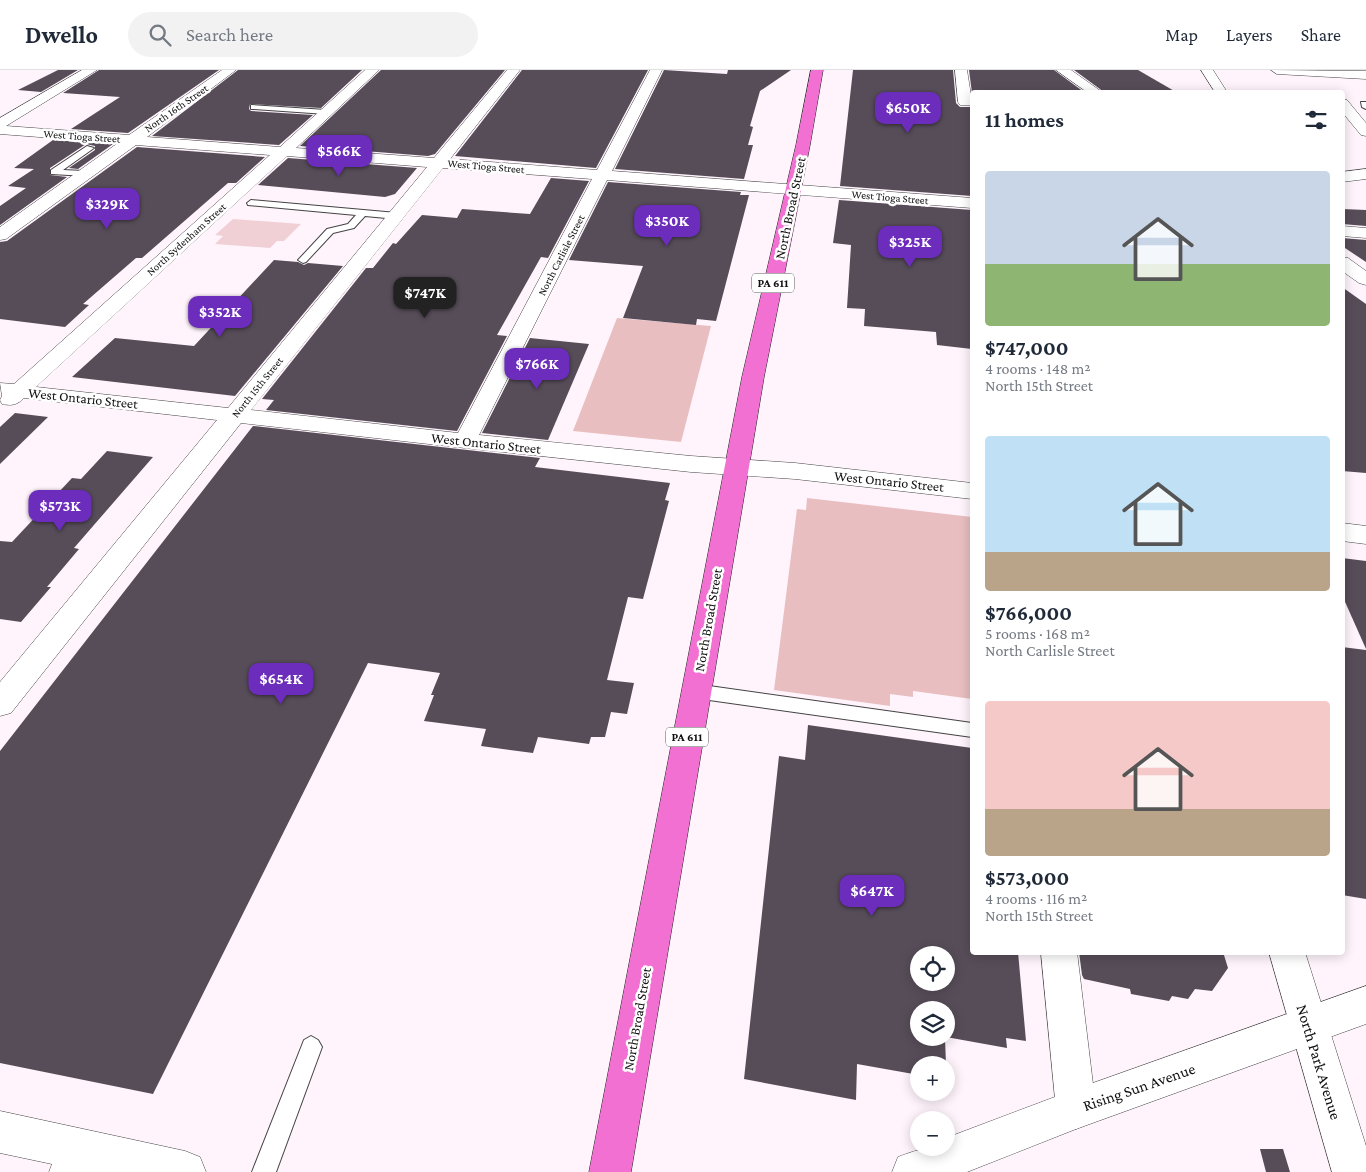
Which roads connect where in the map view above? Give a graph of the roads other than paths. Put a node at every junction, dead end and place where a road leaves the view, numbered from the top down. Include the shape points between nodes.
1 (91, 70) edge
2 (230, 70) edge
3 (373, 70) edge
4 (514, 70) edge
5 (656, 70) edge
6 (817, 70) edge
7 (961, 70) edge
8 (1062, 70) edge
9 (1207, 70) edge
10 (1277, 70) edge
11 (1317, 71) edge
12 (1366, 75) edge
13 (1329, 86) dead end
14 (1092, 90) edge
15 (1220, 90) edge
16 (965, 102) dead end
17 (254, 107) dead end
18 (1345, 107) edge
19 (326, 112) junction
20 (0, 124) edge
21 (0, 130) edge
22 (1366, 132) edge
23 (131, 140) junction
24 (90, 148) dead end
25 (283, 151) junction
26 (441, 162) junction
27 (84, 174) junction
28 (1366, 174) edge
29 (602, 175) junction
30 (1345, 177) edge
31 (794, 189) junction
32 (251, 203) dead end
33 (970, 203) edge
34 (363, 213) junction
35 (397, 216) junction
36 (1345, 231) edge
37 (1366, 233) edge
38 (0, 235) edge
39 (303, 260) dead end
40 (1345, 264) edge
41 (1366, 279) edge
42 (9, 390) edge
43 (0, 409) edge
44 (235, 415) junction
45 (465, 441) junction
46 (736, 467) junction
47 (970, 491) edge
48 (1345, 532) edge
49 (1366, 535) edge
50 (696, 691) junction
51 (0, 704) edge
52 (970, 730) edge
53 (1059, 955) edge
54 (1288, 955) edge
55 (1366, 1006) edge
56 (1308, 1028) junction
57 (312, 1047) dead end
58 (1076, 1109) junction
59 (0, 1132) edge
60 (76, 1161) edge
61 (161, 1169) edge
62 (264, 1172) edge
63 (610, 1172) edge
64 (914, 1172) edge
65 (1353, 1172) edge

1 - 20 street
2 - 23 street, North 16th Street
3 - 19 street, North Sydenham Street
4 - 26 street, North 15th Street
5 - 29 street, North Carlisle Street
6 - 31 main road, North Broad Street / PA 611
7 - 16 street
8 - 14 street
9 - 15 street
10 - 11 street
11 - 12 street
11 - 13 street
17 - 19 lane
18 - 22 street
19 - 25 street, North Sydenham Street
21 - 23 street, West Tioga Street
23 - 25 street, West Tioga Street
23 - 27 street, North 16th Street
24 - 27 lane via 54,172
25 - 26 street, West Tioga Street
25 - 42 street, North Sydenham Street
26 - 29 street, West Tioga Street
26 - 35 street, North 15th Street
27 - 38 street, North 16th Street
28 - 30 street
29 - 31 street, West Tioga Street
29 - 45 street, North Carlisle Street
31 - 33 street, West Tioga Street
31 - 46 main road, North Broad Street / PA 611 via 752,376
32 - 34 lane
34 - 35 lane
34 - 39 lane via 351,226 330,231
35 - 44 street, North 15th Street
36 - 37 street
40 - 41 street
42 - 43 street, North Sydenham Street
42 - 44 street, West Ontario Street
44 - 45 street, West Ontario Street
44 - 51 street, North 15th Street
45 - 46 street, West Ontario Street
46 - 47 street, West Ontario Street
46 - 50 main road, North Broad Street / PA 611
48 - 49 street
50 - 52 lane
50 - 63 main road, North Broad Street / PA 611
53 - 58 street
54 - 56 street, North Park Avenue
55 - 56 street, Rising Sun Avenue
56 - 58 street, Rising Sun Avenue
56 - 65 street, North Park Avenue
57 - 62 lane
58 - 64 street, Rising Sun Avenue
59 - 60 street
60 - 61 street

